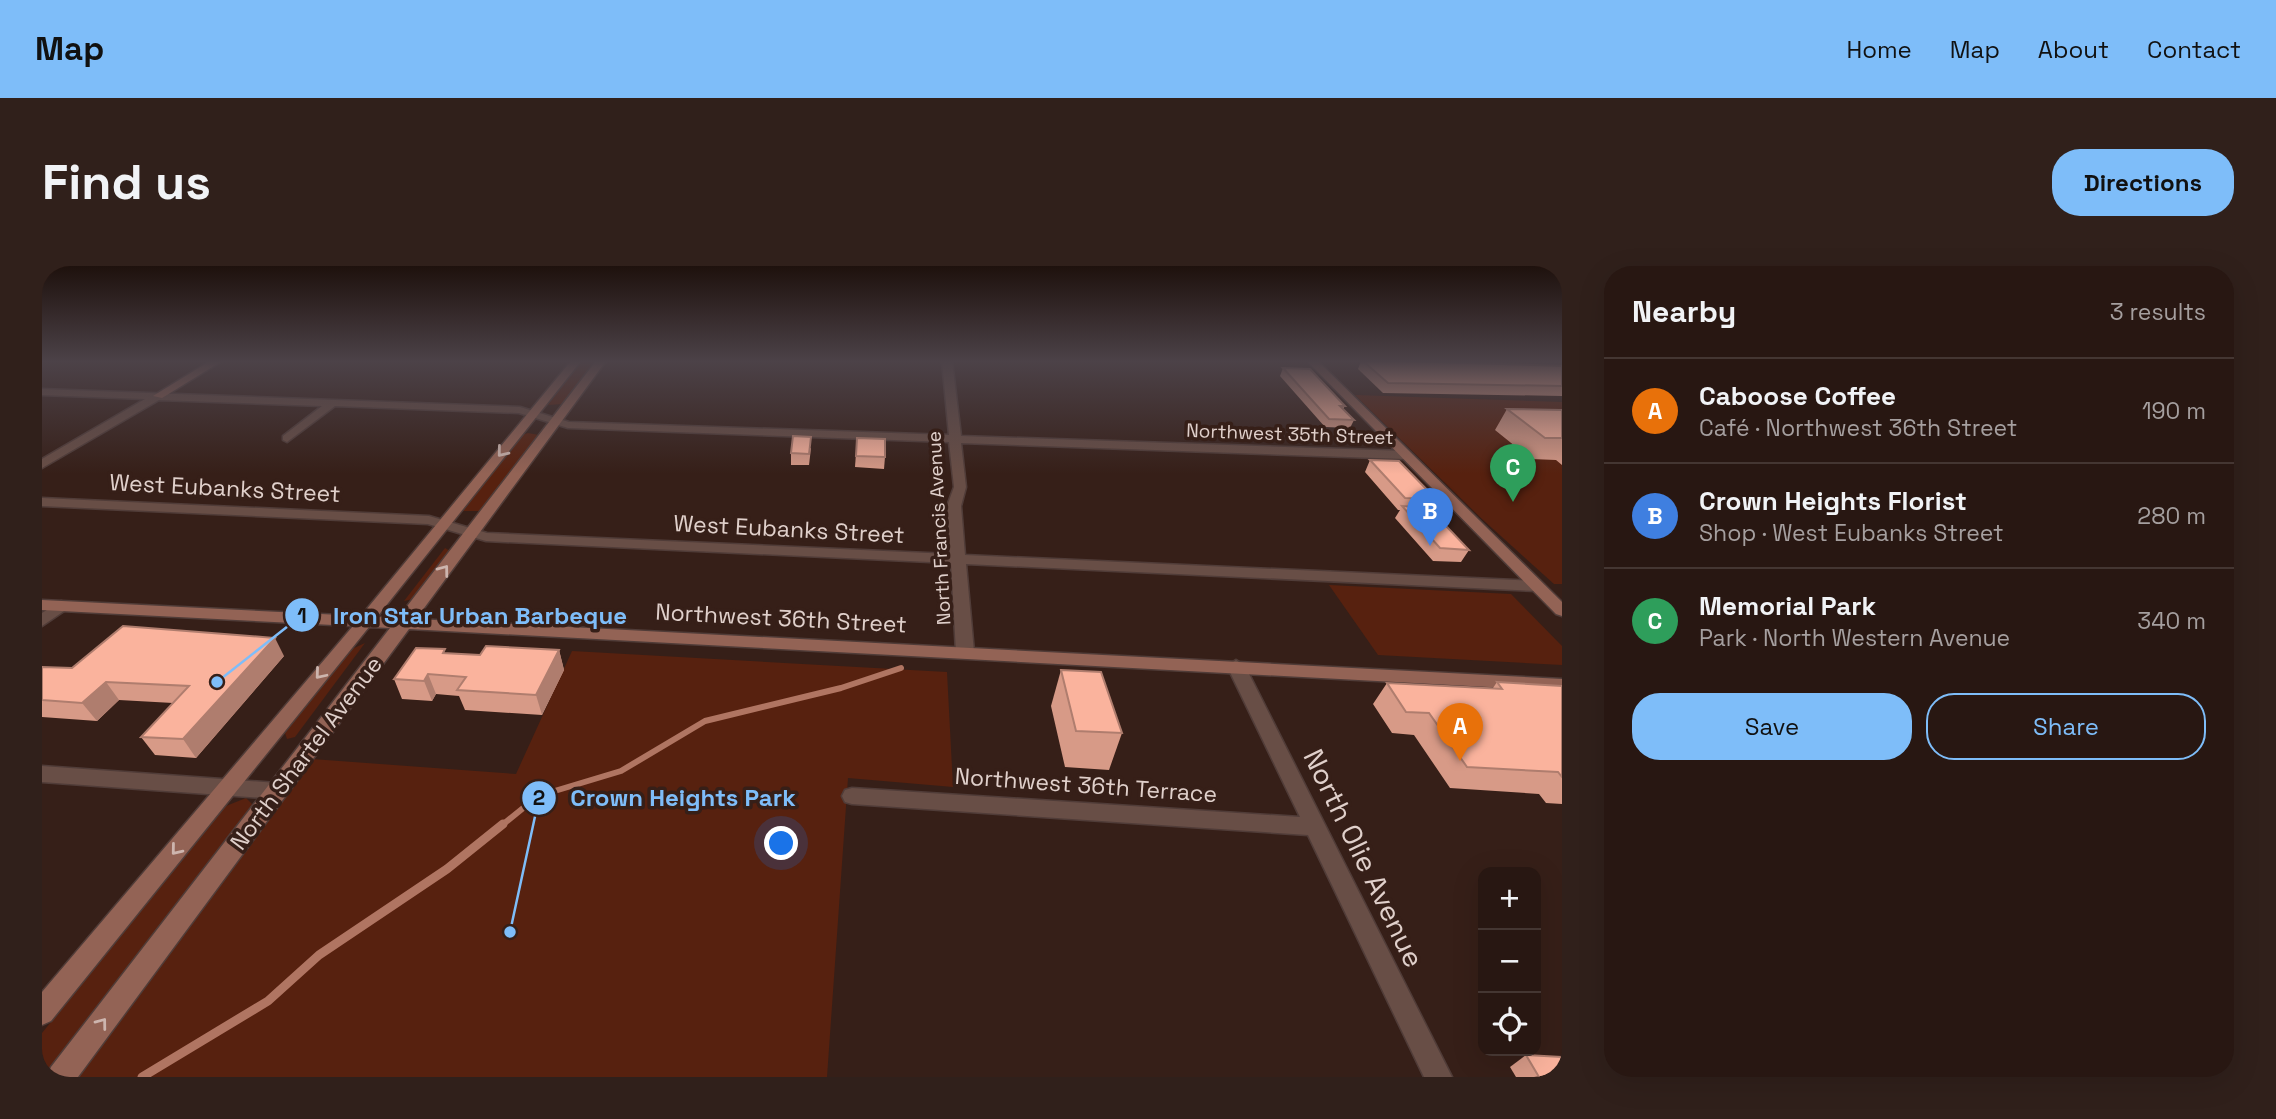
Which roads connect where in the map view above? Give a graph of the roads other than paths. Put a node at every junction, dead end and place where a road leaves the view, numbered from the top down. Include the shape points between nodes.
1 (153, 399) edge
2 (285, 399) edge
3 (545, 399) edge
4 (572, 399) edge
5 (951, 399) edge
6 (1349, 399) edge
7 (336, 400) junction
8 (533, 414) junction
9 (555, 421) junction
10 (287, 438) dead end
11 (956, 440) junction
12 (1405, 455) junction
13 (42, 464) edge
14 (42, 502) edge
15 (204, 505) junction
16 (184, 520) dead end
17 (443, 524) junction
18 (472, 533) junction
19 (958, 560) junction
20 (1537, 586) junction
21 (42, 605) edge
22 (61, 606) junction
23 (1562, 611) edge
24 (42, 621) edge
25 (364, 622) junction
26 (403, 624) junction
27 (965, 652) junction
28 (1237, 666) junction
29 (1562, 685) edge
30 (42, 774) edge
31 (228, 786) junction
32 (277, 791) junction
33 (852, 796) dead end
34 (1316, 827) junction
35 (42, 1012) edge
36 (61, 1077) edge
37 (1438, 1077) edge

1 - 13 street
2 - 7 street, Northwest 35th Street
3 - 8 street, North Shartel Avenue
4 - 9 street, North Shartel Avenue
5 - 11 street, North Francis Avenue
6 - 12 street
7 - 8 street, Northwest 35th Street
7 - 10 street
8 - 9 street, Northwest 35th Street
8 -> 17 street, North Shartel Avenue
9 - 11 street, Northwest 35th Street
9 - 18 street, North Shartel Avenue
11 - 12 street, Northwest 35th Street
11 - 19 street, North Francis Avenue
12 - 20 street
14 - 15 street, West Eubanks Street
15 - 16 street
15 - 17 street, West Eubanks Street
17 - 18 street, West Eubanks Street
17 - 25 street, North Shartel Avenue
18 - 19 street, West Eubanks Street
26 -> 18 street, North Shartel Avenue
19 - 20 street, West Eubanks Street
19 - 27 street, North Francis Avenue
20 - 23 street
21 - 22 street, Northwest 36th Street
22 - 24 street
22 - 25 street, Northwest 36th Street
25 - 26 street, Northwest 36th Street
25 -> 31 street, North Shartel Avenue
26 - 27 street, Northwest 36th Street
26 - 32 street, North Shartel Avenue
27 - 28 street, Northwest 36th Street
28 - 29 street, Northwest 36th Street
28 - 34 street, North Olie Avenue
30 - 31 street
31 - 32 street
31 -> 35 street, North Shartel Avenue
36 -> 32 street, North Shartel Avenue
33 - 34 street, Northwest 36th Terrace
34 - 37 street, North Olie Avenue

